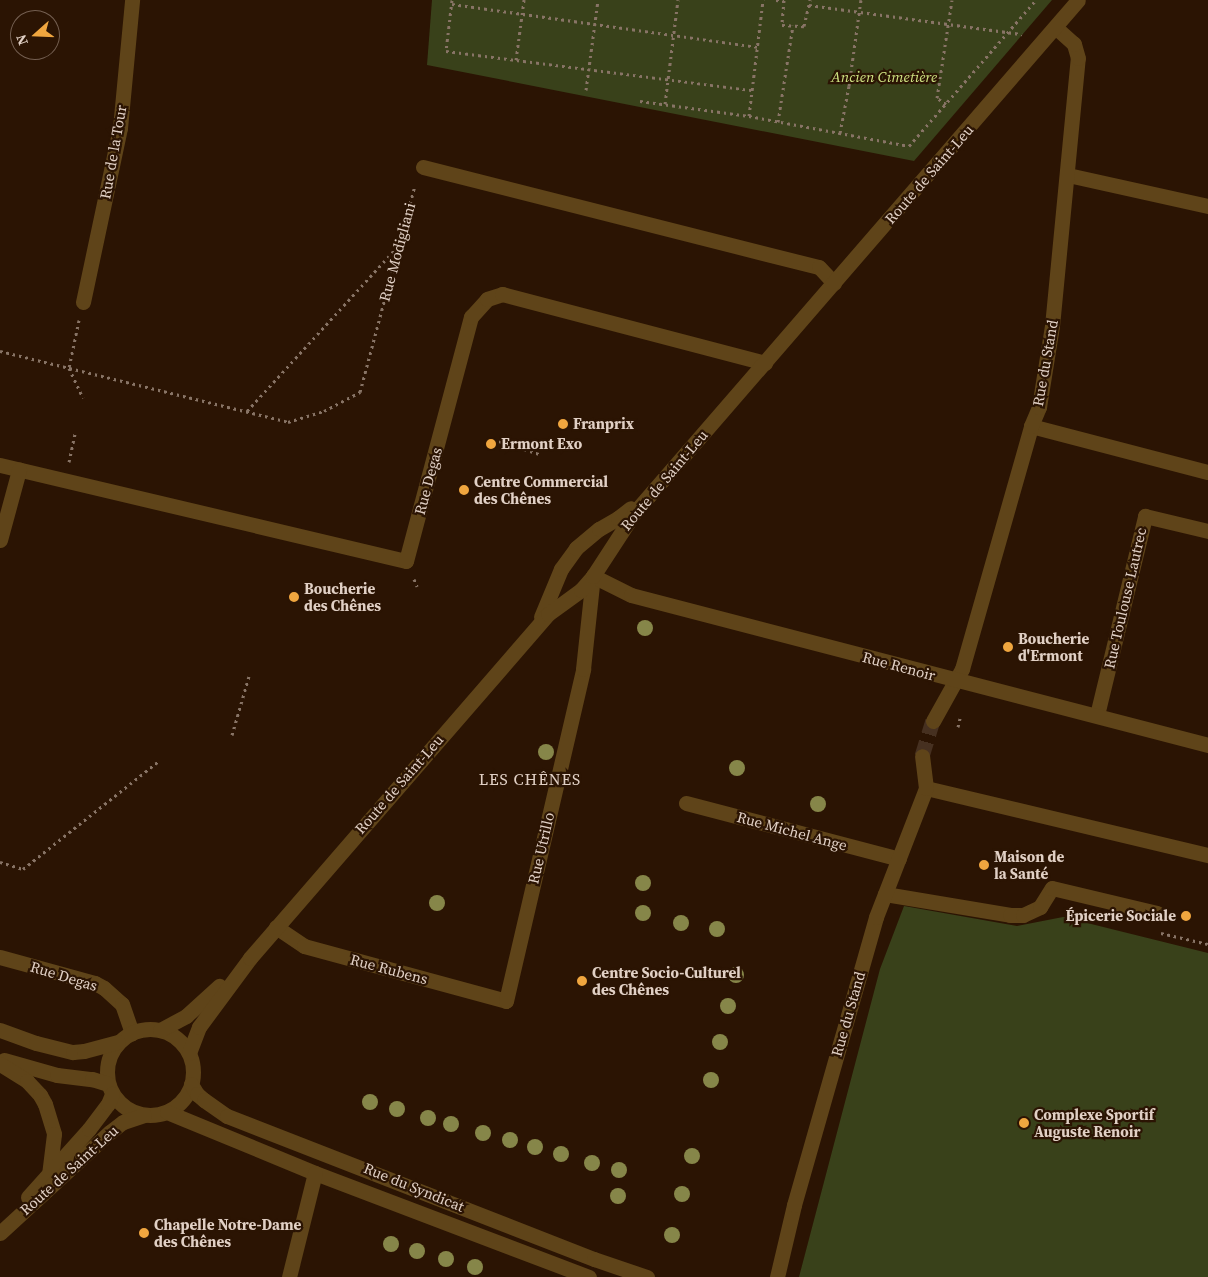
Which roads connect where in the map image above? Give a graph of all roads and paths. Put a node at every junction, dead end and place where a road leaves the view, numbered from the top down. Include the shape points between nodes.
1 (132, 0) edge
2 (524, 0) edge
3 (598, 0) edge
4 (678, 0) edge
5 (763, 0) edge
6 (776, 0) edge
7 (784, 0) edge
8 (810, 0) edge
9 (861, 0) edge
10 (952, 0) edge
11 (1036, 0) edge
12 (1078, 0) edge
13 (452, 2) edge
14 (809, 5) junction
15 (860, 12) junction
16 (522, 14) junction
17 (595, 24) junction
18 (948, 24) junction
19 (793, 25) junction
20 (1055, 28) junction
21 (1010, 32) junction
22 (674, 35) junction
23 (757, 47) junction
24 (1039, 47) junction
25 (516, 60) junction
26 (588, 69) junction
27 (668, 80) junction
28 (586, 90) dead end
29 (752, 90) junction
30 (640, 101) dead end
31 (665, 104) junction
32 (946, 104) junction
33 (749, 116) junction
34 (778, 122) junction
35 (840, 133) junction
36 (423, 167) joint
37 (1068, 175) junction
38 (1208, 206) edge
39 (399, 245) junction
40 (834, 283) junction
41 (83, 302) joint
42 (0, 351) edge
43 (765, 362) junction
44 (70, 368) junction
45 (83, 398) dead end
46 (246, 411) junction
47 (1031, 426) junction
48 (75, 433) dead end
49 (499, 441) dead end
50 (542, 455) dead end
51 (0, 465) edge
52 (19, 470) junction
53 (1208, 472) edge
54 (66, 479) junction
55 (657, 487) junction
56 (1208, 531) edge
57 (0, 540) edge
58 (593, 576) junction
59 (536, 628) junction
60 (249, 676) dead end
61 (956, 681) junction
62 (1097, 715) junction
63 (933, 721) tunnel mouth
64 (232, 735) dead end
65 (1208, 745) edge
66 (922, 756) tunnel mouth
67 (160, 760) dead end
68 (926, 788) junction
69 (686, 803) dead end
70 (1208, 855) edge
71 (898, 859) junction
72 (0, 862) edge
73 (885, 894) junction
74 (1157, 913) dead end
75 (276, 926) junction
76 (0, 957) edge
77 (250, 958) junction
78 (506, 1001) joint
79 (0, 1030) edge
80 (160, 1030) junction
81 (132, 1033) junction
82 (118, 1042) junction
83 (189, 1053) junction
84 (0, 1059) edge
85 (0, 1064) edge
86 (192, 1084) junction
87 (110, 1089) junction
88 (166, 1112) junction
89 (144, 1116) junction
90 (48, 1173) junction
91 (315, 1173) junction
92 (0, 1228) edge
93 (0, 1233) edge
94 (289, 1277) edge
95 (589, 1277) edge
96 (647, 1277) edge
97 (777, 1277) edge

1 - 41 street, Rue de la Tour via 120,128
2 - 16 path
3 - 17 path
4 - 22 path
5 - 23 path
6 - 7 path
7 - 19 path via 782,24
8 - 14 path
9 - 15 path
10 - 18 path
11 - 21 path
12 - 20 street, Route de Saint-Leu
13 - 16 path
13 - 25 path via 446,51
14 - 15 path
14 - 19 path via 804,26
15 - 18 path
15 - 35 path
16 - 17 path
16 - 25 path
17 - 22 path
17 - 26 path
18 - 21 path
18 - 32 path via 937,98
19 - 34 path
20 - 24 street, Route de Saint-Leu
20 - 37 street, Rue du Stand via 1074,44 1078,58
21 - 24 path via 1023,34
21 - 32 path
22 - 23 path
22 - 27 path
23 - 29 path
24 - 40 street, Route de Saint-Leu
25 - 26 path
26 - 27 path
26 - 28 path
27 - 29 path
27 - 31 path
29 - 33 path
30 - 31 path
31 - 33 path
32 - 35 path via 909,146
33 - 34 path
34 - 35 path
36 - 39 path, Rue Modigliani via 414,187
36 - 40 street via 819,267
37 - 38 street
37 - 47 street, Rue du Stand via 1052,326 1039,406
39 - 46 path
39 - 46 path, Rue Modigliani via 360,392 324,411 288,422
40 - 43 street, Route de Saint-Leu
41 - 44 path
42 - 44 path, Rue Modigliani
43 - 54 street, Rue Degas via 502,294 487,299 471,317 406,560
43 - 55 street, Route de Saint-Leu
44 - 45 path
44 - 46 path, Rue Modigliani
47 - 53 street
47 - 61 street, Rue du Stand
48 - 54 path
49 - 50 path
51 - 52 street, Rue Degas
52 - 54 street, Rue Degas
52 - 57 street
55 - 58 street, Route de Saint-Leu via 620,533 606,560
55 - 59 street via 576,548 561,568
56 - 62 street, Rue Toulouse Lautrec via 1145,516
58 - 59 street, Route de Saint-Leu via 581,590 557,605
58 - 61 street, Rue Renoir via 630,596
58 - 78 street, Rue Utrillo via 583,669
59 - 75 street, Route de Saint-Leu
60 - 64 path
61 - 62 street, Rue Renoir
61 - 63 street, Rue du Stand
62 - 65 street, Rue Renoir
66 - 68 street, Rue du Stand
67 - 72 path via 23,869
68 - 70 street
68 - 71 street, Rue du Stand
69 - 71 street, Rue Michel Ange
71 - 73 street, Rue du Stand
73 - 74 street via 1023,915 1040,908 1052,888
73 - 97 street, Rue du Stand via 873,926 799,1187
75 - 77 street, Route de Saint-Leu
75 - 78 street, Rue Rubens via 304,946
76 - 81 street, Rue Degas via 104,988 122,1004
77 - 80 street, Route de Saint-Leu via 199,1005
77 - 83 street, Route de Saint-Leu via 195,1034
79 - 82 street via 73,1052
80 - 81 street via 143,1029
80 - 83 street via 177,1038
81 - 82 street
82 - 87 street via 108,1062
83 - 86 street
84 - 87 street via 57,1075 92,1079
85 - 90 street via 27,1082 45,1104 54,1134
86 - 88 street via 181,1103
86 - 96 street, Rue du Syndicat via 204,1100 227,1116
87 - 89 street via 126,1108
87 - 90 street, Route de Saint-Leu via 108,1104
88 - 89 street
88 - 91 street, Rue du Syndicat
89 - 93 street, Route de Saint-Leu via 123,1122 110,1132
90 - 92 street, Route de Saint-Leu
91 - 94 street
91 - 95 street, Rue du Syndicat

